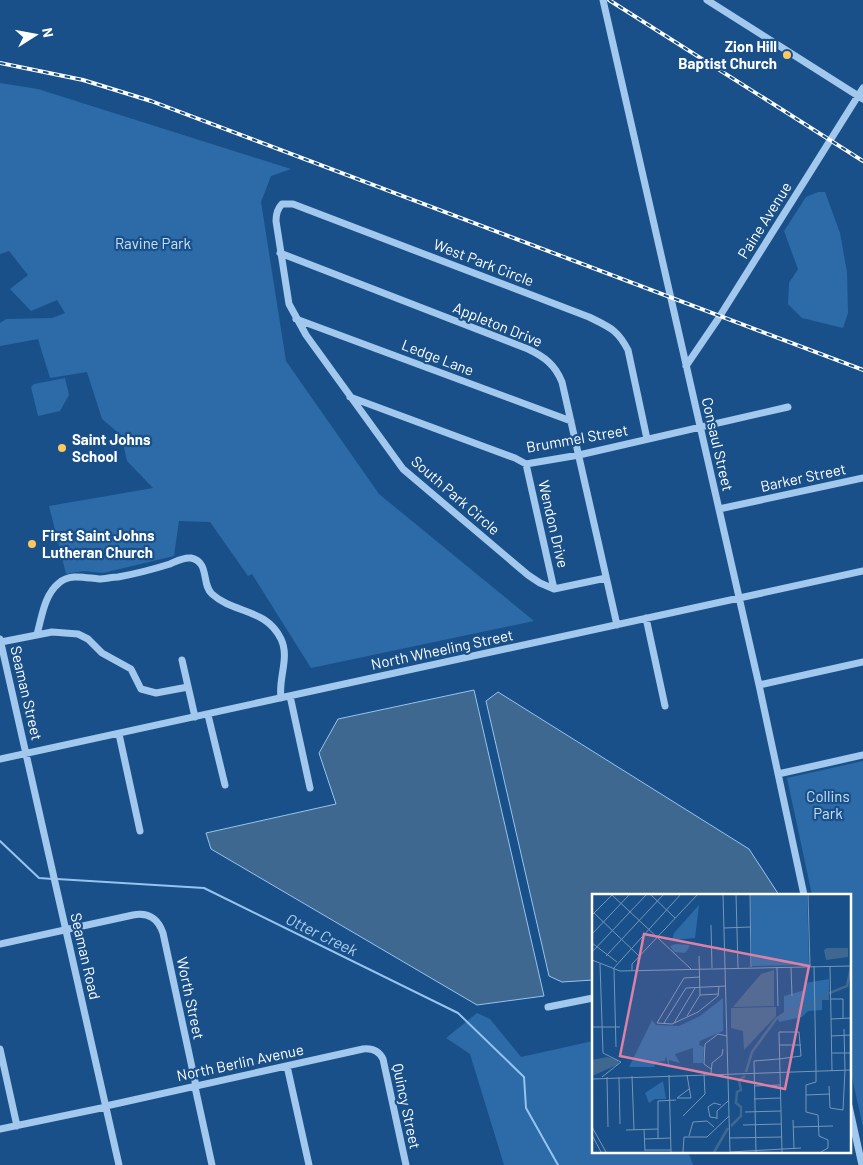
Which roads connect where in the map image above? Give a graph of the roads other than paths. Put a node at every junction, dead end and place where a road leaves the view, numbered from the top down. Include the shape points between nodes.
1 (603, 0) edge
2 (707, 0) edge
3 (863, 88) edge
4 (860, 97) edge
5 (280, 253) junction
6 (296, 318) junction
7 (686, 366) junction
8 (350, 396) junction
9 (788, 407) dead end
10 (571, 422) junction
11 (700, 427) junction
12 (647, 439) junction
13 (579, 455) junction
14 (526, 464) junction
15 (863, 478) edge
16 (719, 509) junction
17 (863, 571) edge
18 (606, 578) junction
19 (554, 589) junction
20 (740, 598) junction
21 (646, 618) junction
22 (617, 625) junction
23 (37, 634) junction
24 (0, 640) edge
25 (182, 660) dead end
26 (863, 662) edge
27 (759, 685) junction
28 (188, 687) junction
29 (290, 696) junction
30 (281, 698) junction
31 (665, 706) dead end
32 (208, 715) junction
33 (195, 718) junction
34 (119, 734) junction
35 (26, 753) junction
36 (863, 755) edge
37 (0, 759) edge
38 (778, 774) junction
39 (224, 785) dead end
40 (310, 788) dead end
41 (140, 831) dead end
42 (804, 894) edge
43 (66, 930) junction
44 (0, 944) edge
45 (592, 998) edge
46 (548, 1007) dead end
47 (0, 1049) edge
48 (379, 1053) joint
49 (287, 1066) junction
50 (196, 1086) junction
51 (106, 1106) junction
52 (850, 1111) edge
53 (17, 1126) junction
54 (0, 1129) edge
55 (119, 1165) edge
56 (212, 1165) edge
57 (309, 1165) edge
58 (406, 1165) edge
59 (862, 1165) edge

1 - 7 street, Consaul Street
2 - 4 street
3 - 4 street, Paine Avenue
4 - 7 street, Paine Avenue
5 - 6 street, South Park Circle via 289,304
5 - 10 street, Appleton Drive via 545,358 559,374
5 - 12 street, West Park Circle via 276,214 282,204 293,204 589,317 614,330 628,350
6 - 8 street, South Park Circle
6 - 10 street, Ledge Lane
7 - 11 street, Consaul Street
8 - 14 street, Brummel Street
8 - 19 street, South Park Circle via 403,469 528,575
9 - 11 street, Brummel Street
10 - 13 street, Appleton Drive
11 - 12 street, Brummel Street
11 - 16 street, Consaul Street
12 - 13 street, Brummel Street
13 - 14 street, Brummel Street
13 - 18 street, Appleton Drive
14 - 19 street, Wendon Drive
15 - 16 street, Barker Street
16 - 20 street, Consaul Street
17 - 20 street, North Wheeling Street
18 - 19 street
18 - 22 street, Appleton Drive
20 - 21 street, North Wheeling Street
20 - 27 street, Consaul Street
21 - 22 street, North Wheeling Street
21 - 31 street
22 - 29 street, North Wheeling Street
23 - 24 street
23 - 28 street via 78,634 88,639 102,653 131,669 141,689 149,692
23 - 30 street via 45,604 61,580 119,576 193,558 205,569 205,584 212,594 261,617 281,638 285,661
24 - 35 street, Seaman Street
25 - 28 street
26 - 27 street
27 - 38 street, Consaul Street
28 - 33 street
29 - 30 street, North Wheeling Street
29 - 40 street
30 - 32 street, North Wheeling Street
32 - 33 street, North Wheeling Street
32 - 39 street
33 - 34 street, North Wheeling Street
34 - 35 street, North Wheeling Street
34 - 41 street
35 - 37 street, North Wheeling Street
35 - 43 street, Seaman Road
36 - 38 street
38 - 42 street, Consaul Street
43 - 44 street
43 - 50 street, Worth Street via 133,914 153,918 160,925
43 - 51 street, Seaman Road
45 - 46 street
47 - 53 street
48 - 49 street, North Berlin Avenue via 366,1049
48 - 58 street, Quincy Street via 384,1062
49 - 50 street, North Berlin Avenue
49 - 57 street
50 - 51 street, North Berlin Avenue
50 - 56 street, Worth Street
51 - 53 street, North Berlin Avenue
51 - 55 street, Seaman Road
52 - 59 street
53 - 54 street, North Berlin Avenue

